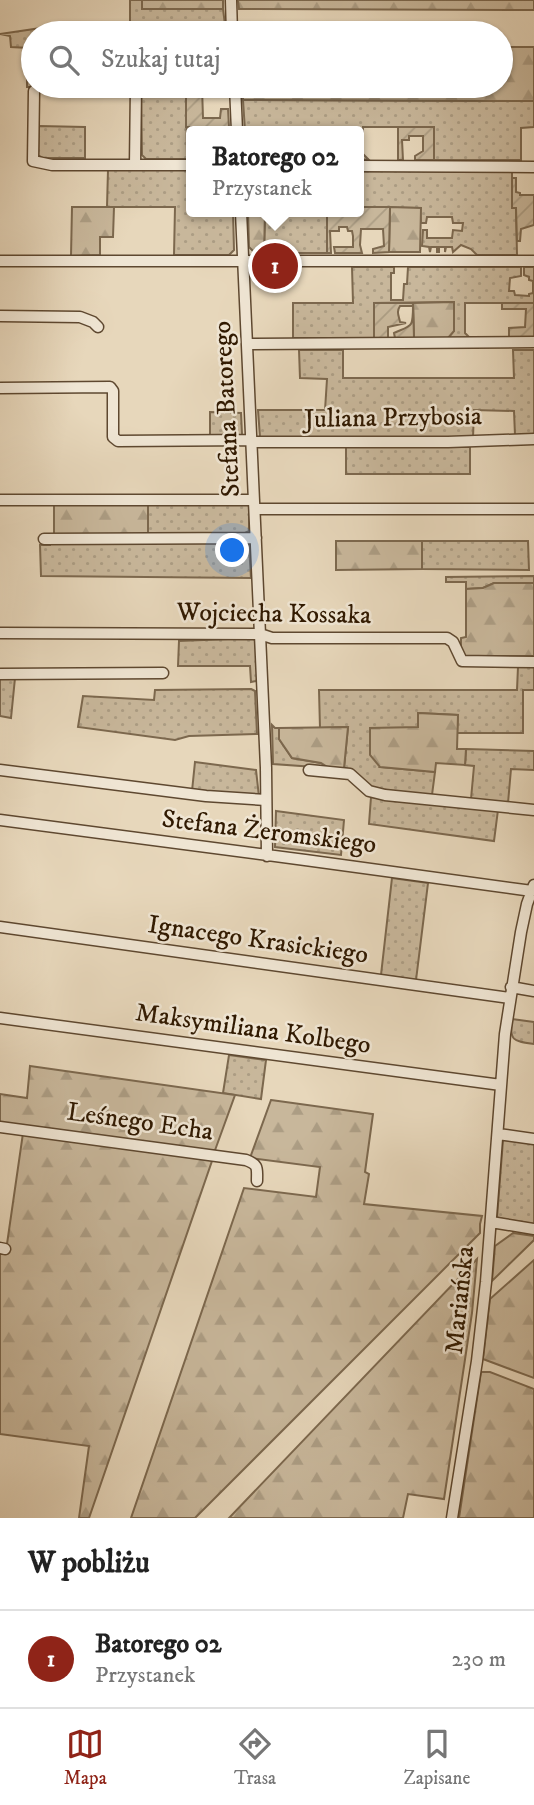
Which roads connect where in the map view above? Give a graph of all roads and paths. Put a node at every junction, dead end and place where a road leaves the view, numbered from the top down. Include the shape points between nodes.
1 (231, 0) edge
2 (232, 21) edge
3 (33, 98) edge
4 (135, 98) edge
5 (236, 98) edge
6 (237, 126) edge
7 (135, 165) junction
8 (186, 165) edge
9 (364, 166) edge
10 (534, 167) edge
11 (240, 217) edge
12 (0, 261) edge
13 (534, 261) edge
14 (243, 262) junction
15 (0, 316) edge
16 (98, 327) dead end
17 (534, 342) edge
18 (248, 344) junction
19 (0, 388) edge
20 (534, 439) edge
21 (252, 441) junction
22 (0, 500) edge
23 (255, 504) junction
24 (534, 509) edge
25 (256, 538) junction
26 (44, 539) dead end
27 (0, 634) edge
28 (260, 634) junction
29 (534, 662) edge
30 (163, 673) dead end
31 (0, 674) edge
32 (0, 770) edge
33 (309, 770) dead end
34 (266, 800) junction
35 (534, 810) edge
36 (0, 820) edge
37 (267, 856) junction
38 (533, 888) edge
39 (0, 927) edge
40 (534, 990) edge
41 (510, 992) junction
42 (0, 1018) edge
43 (501, 1085) junction
44 (0, 1127) edge
45 (498, 1134) junction
46 (534, 1139) edge
47 (257, 1181) dead end
48 (491, 1222) junction
49 (534, 1229) edge
50 (452, 1518) edge

1 - 2 street
3 - 7 street via 33,161
4 - 7 street
5 - 6 street
7 - 8 street
9 - 10 street
11 - 14 street, Stefana Batorego
12 - 14 street
13 - 14 street
14 - 18 street, Stefana Batorego
15 - 16 street via 80,317
17 - 18 street
18 - 21 street, Stefana Batorego
19 - 21 street, Juliana Przybosia via 110,387 117,441
20 - 21 street, Juliana Przybosia
21 - 23 street, Stefana Batorego
22 - 23 street
23 - 24 street
23 - 25 street, Stefana Batorego
25 - 26 street
25 - 28 street, Stefana Batorego
27 - 28 street, Wojciecha Kossaka
28 - 29 street, Wojciecha Kossaka via 272,638 447,638 462,661
28 - 34 street, Stefana Batorego
30 - 31 street
32 - 34 street
33 - 35 street via 350,774 369,791 385,795
34 - 37 street, Stefana Batorego
36 - 37 street, Stefana Żeromskiego
37 - 38 street, Stefana Żeromskiego
38 - 41 street, Mariańska
39 - 41 street, Ignacego Krasickiego
40 - 41 street, Ignacego Krasickiego
41 - 43 street, Mariańska
42 - 43 street, Maksymiliana Kolbego
43 - 45 street, Mariańska
44 - 47 street, Leśnego Echa via 246,1160 256,1165
45 - 46 street
45 - 48 street, Mariańska
48 - 49 street
48 - 50 street, Mariańska via 477,1362

